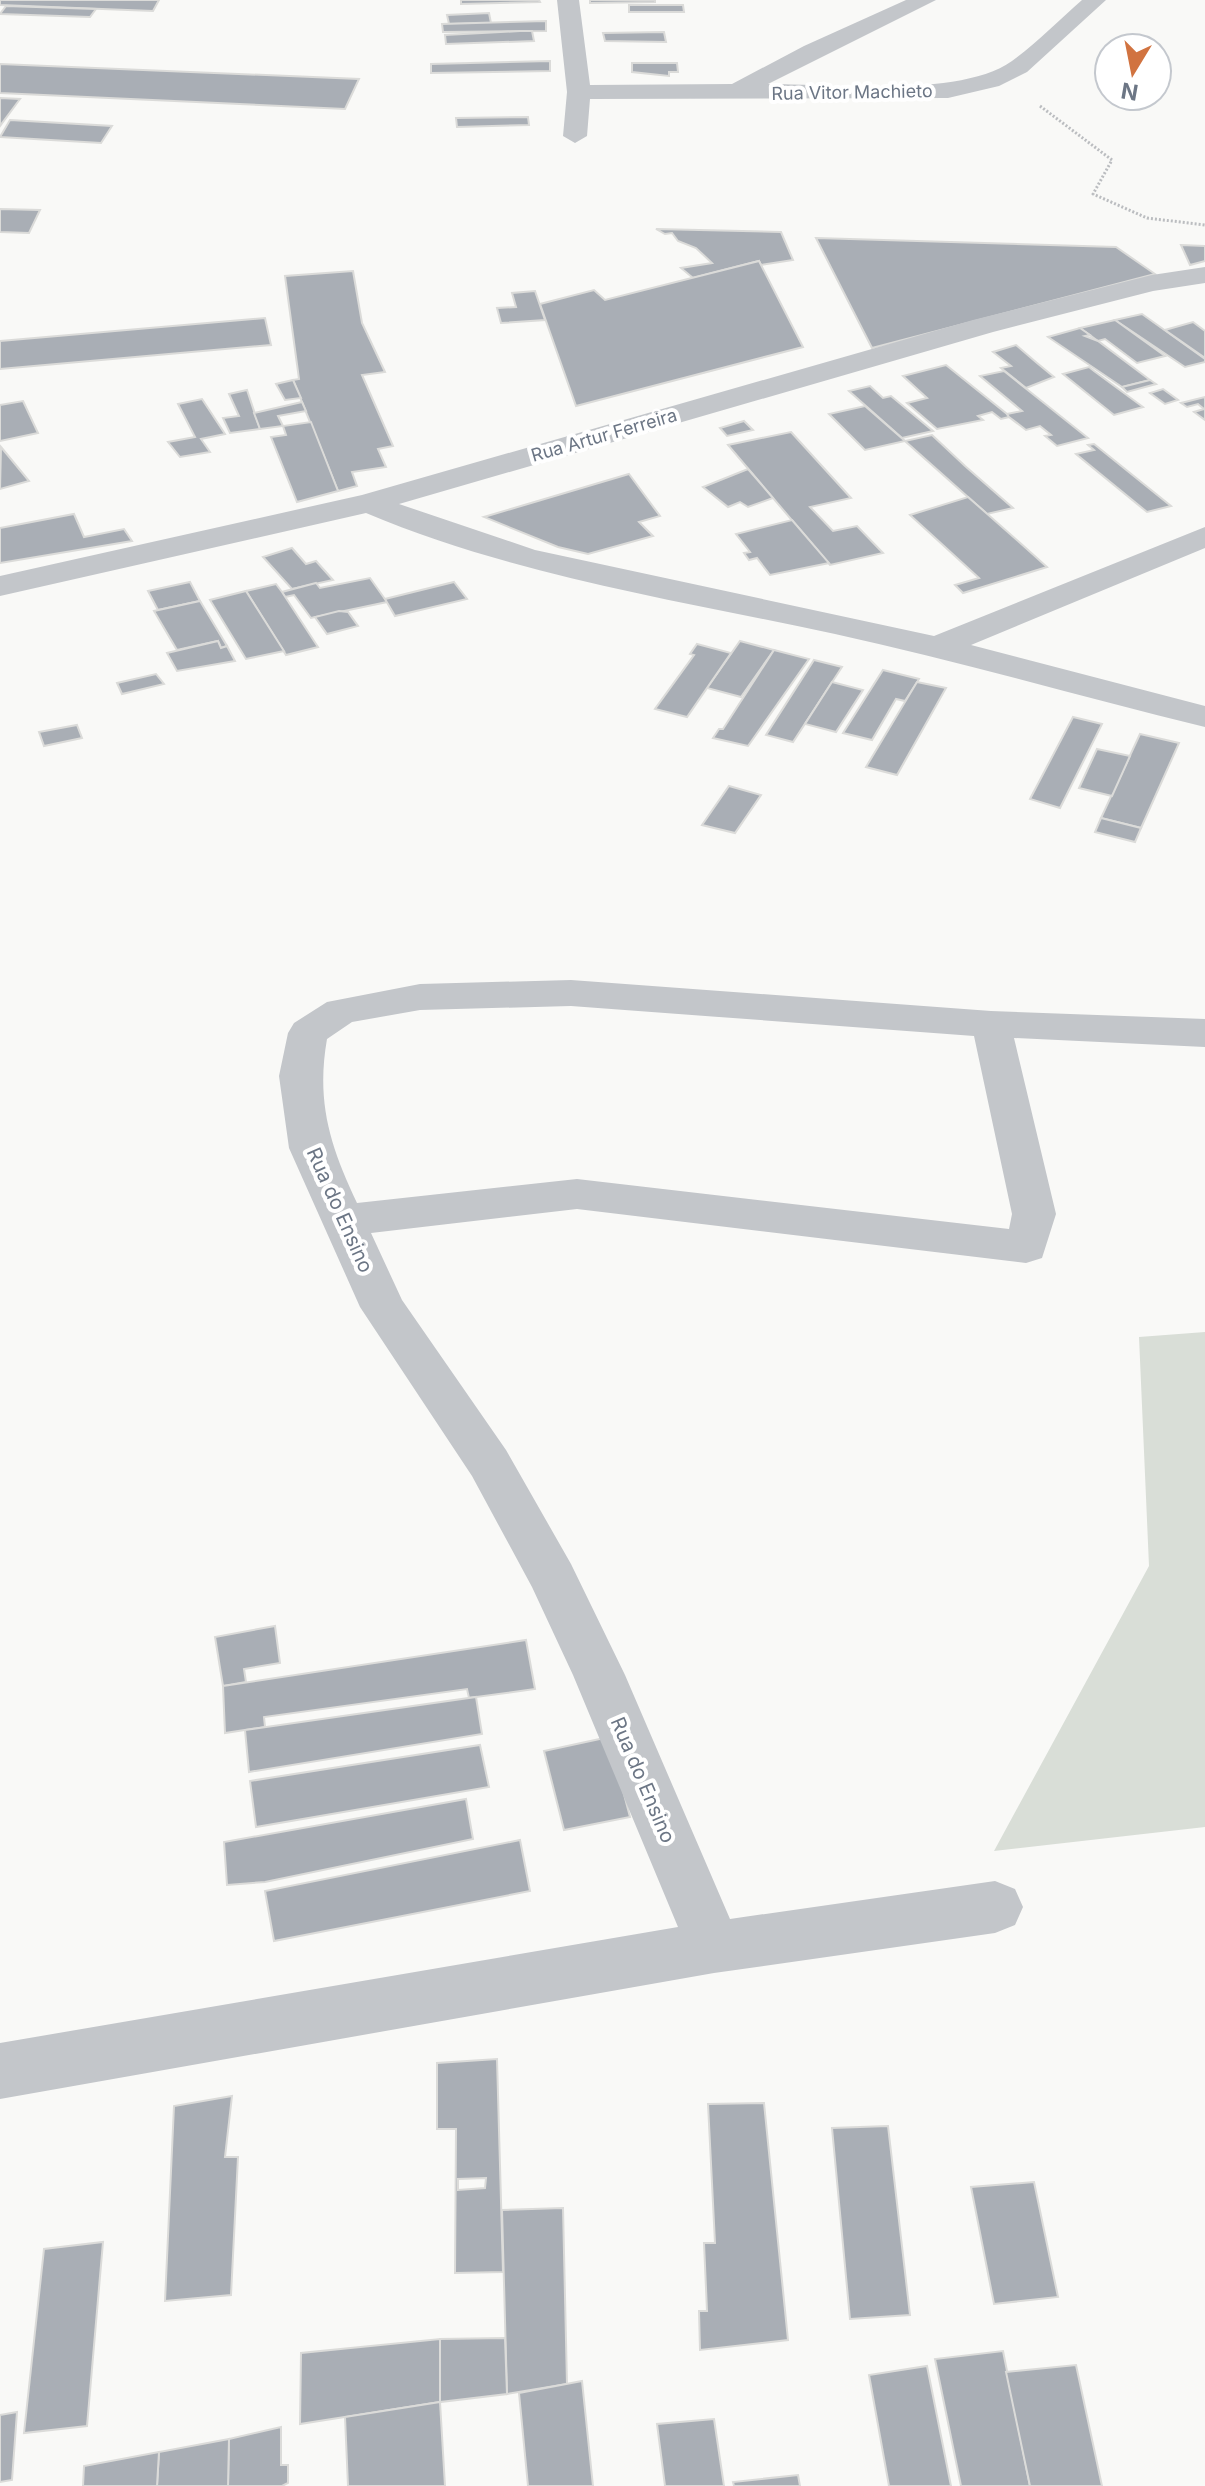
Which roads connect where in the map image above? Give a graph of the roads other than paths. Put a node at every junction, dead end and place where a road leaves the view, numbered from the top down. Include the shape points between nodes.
1 (568, 0) edge
2 (925, 0) edge
3 (1095, 0) edge
4 (579, 92) junction
5 (736, 93) junction
6 (575, 136) dead end
7 (1205, 275) edge
8 (369, 503) junction
9 (1202, 540) edge
10 (0, 586) edge
11 (940, 646) junction
12 (1205, 717) edge
13 (991, 1024) junction
14 (1205, 1033) edge
15 (343, 1220) junction
16 (995, 1907) dead end
17 (714, 1947) junction
18 (0, 2071) edge

1 - 4 street
2 - 5 street via 812,51
3 - 5 street, Rua Vitor Machieto via 1019,67 991,81 948,91
4 - 5 street, Rua Vitor Machieto
4 - 6 street
7 - 8 street, Rua Artur Ferreira via 1152,283 983,326
8 - 10 street, Rua Artur Ferreira
8 - 11 street via 453,535 578,570
9 - 11 street
11 - 12 street
13 - 14 street, Rua do Ensino
13 - 15 street, Rua do Ensino via 571,993 420,997 341,1011 308,1033 300,1076 310,1148
13 - 15 street via 1034,1214 1026,1247 577,1194
15 - 17 street, Rua do Ensino via 383,1307 489,1463 553,1579
16 - 17 street
17 - 18 street

